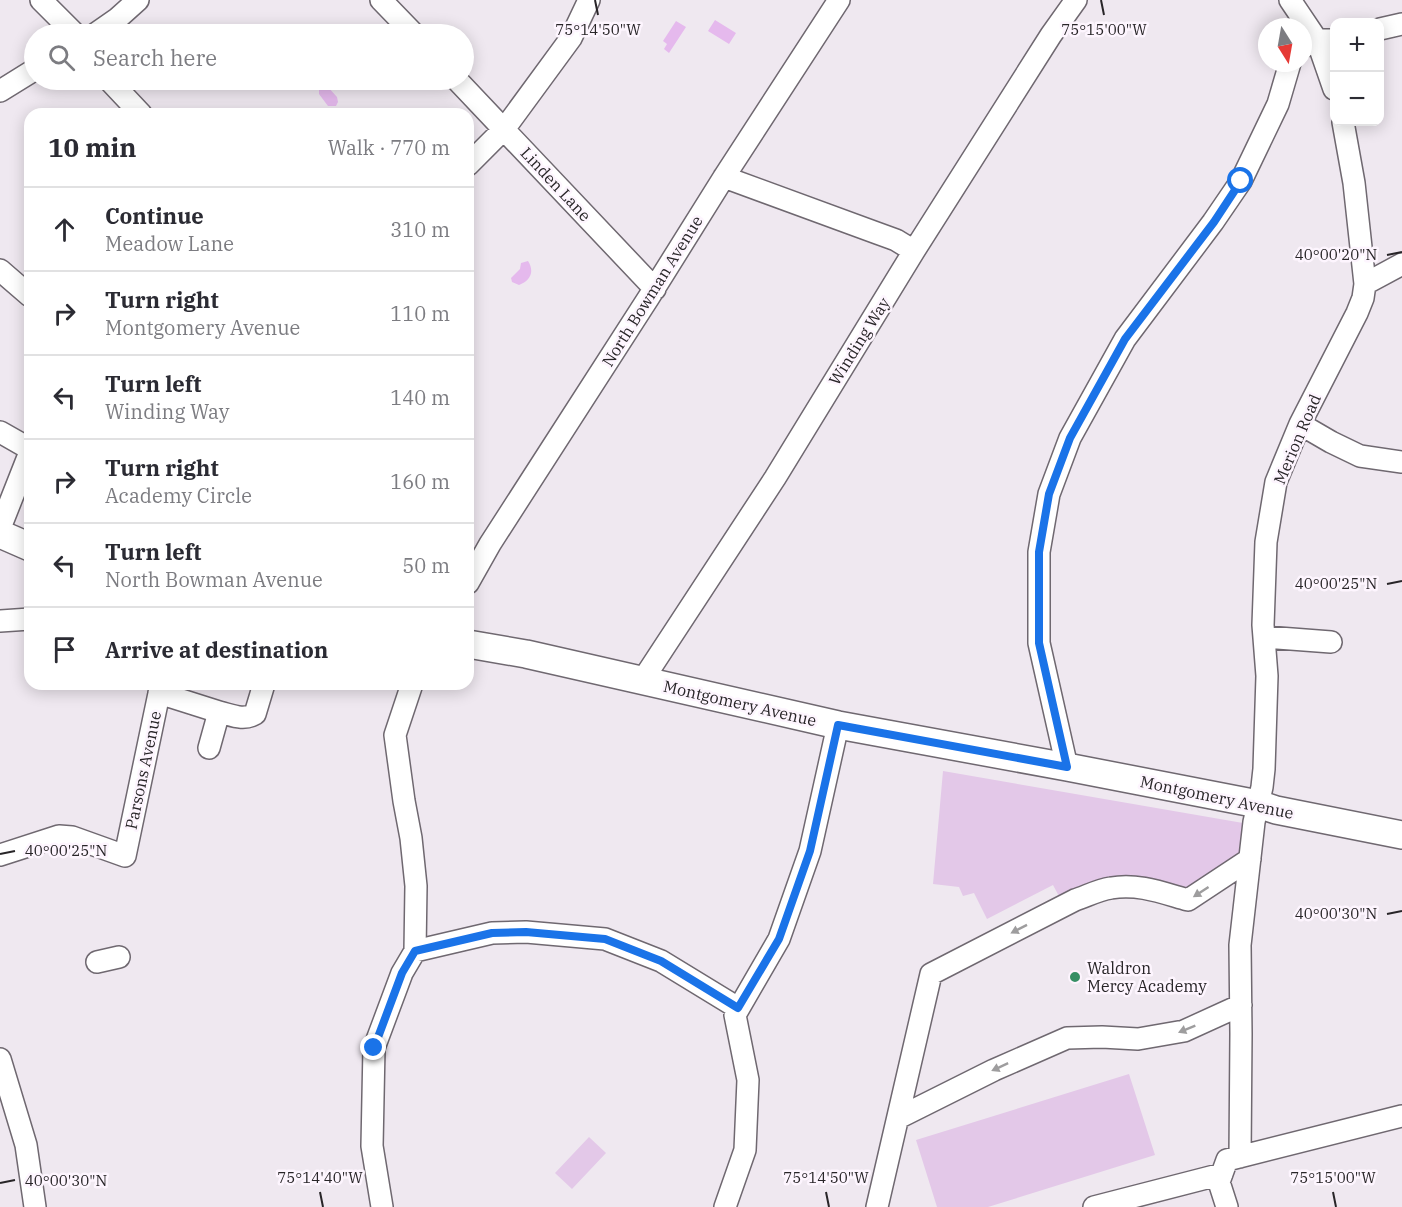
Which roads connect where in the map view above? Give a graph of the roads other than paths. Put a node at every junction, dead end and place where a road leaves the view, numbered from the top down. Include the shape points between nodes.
1 (41, 0) edge
2 (138, 0) edge
3 (381, 0) edge
4 (589, 0) edge
5 (838, 0) edge
6 (1076, 0) edge
7 (1290, 0) edge
8 (65, 24) edge
9 (112, 24) edge
10 (404, 24) edge
11 (1402, 24) edge
12 (1384, 28) edge
13 (1318, 42) edge
14 (1287, 72) edge
15 (1330, 75) edge
16 (24, 76) edge
17 (118, 90) edge
18 (467, 90) edge
19 (0, 91) edge
20 (135, 108) edge
21 (1344, 126) edge
22 (505, 129) junction
23 (474, 159) edge
24 (723, 177) junction
25 (914, 251) junction
26 (1402, 264) edge
27 (0, 270) edge
28 (1365, 284) junction
29 (655, 289) junction
30 (24, 291) edge
31 (1300, 424) junction
32 (0, 432) edge
33 (24, 447) edge
34 (1402, 462) edge
35 (24, 466) edge
36 (0, 528) edge
37 (0, 534) edge
38 (24, 545) edge
39 (474, 572) edge
40 (24, 619) edge
41 (0, 621) edge
42 (1264, 637) junction
43 (1331, 642) dead end
44 (474, 645) edge
45 (642, 681) junction
46 (160, 690) edge
47 (165, 690) edge
48 (262, 690) edge
49 (410, 690) edge
50 (219, 712) junction
51 (838, 725) junction
52 (209, 748) dead end
53 (1067, 767) junction
54 (1258, 804) junction
55 (1402, 835) edge
56 (0, 855) edge
57 (1250, 859) junction
58 (415, 951) junction
59 (119, 957) dead end
60 (97, 962) dead end
61 (1241, 1005) junction
62 (738, 1008) junction
63 (0, 1059) edge
64 (1402, 1116) edge
65 (898, 1118) junction
66 (1240, 1157) junction
67 (1222, 1174) junction
68 (35, 1207) edge
69 (382, 1207) edge
70 (725, 1207) edge
71 (877, 1207) edge
72 (1094, 1207) edge
73 (1227, 1207) edge

1 - 8 street
2 - 9 street
3 - 10 street
4 - 22 street via 571,38
5 - 24 street, North Bowman Avenue
6 - 25 street, Winding Way
7 - 13 street
11 - 12 street
13 - 15 street
14 - 53 street via 1278,104 1241,181 1125,339 1070,438 1049,494 1039,552 1039,643
16 - 19 street
17 - 20 street
18 - 22 street, Linden Lane
21 - 28 street, Merion Road
22 - 23 street
22 - 29 street, Linden Lane
24 - 25 street via 874,231
24 - 29 street, North Bowman Avenue
25 - 45 street, Winding Way via 775,478
26 - 28 street
27 - 30 street
28 - 31 street, Merion Road via 1357,313
29 - 39 street, North Bowman Avenue
31 - 34 street via 1360,456
31 - 42 street, Merion Road via 1276,482 1266,542
32 - 33 street
35 - 36 street
37 - 38 main road
40 - 41 street
42 - 43 street
42 - 54 street, Merion Road via 1266,718
44 - 45 main road, Montgomery Avenue
45 - 51 main road, Montgomery Avenue
46 - 56 street, Parsons Avenue via 124,856 59,836
47 - 50 street
48 - 50 street via 255,714 248,718
49 - 58 street via 395,735 416,886
50 - 52 street
51 - 53 main road, Montgomery Avenue
51 - 62 street via 810,851 779,939
53 - 54 main road, Montgomery Avenue
54 - 55 main road, Montgomery Avenue
54 - 57 street, Merion Road
57 - 61 street, Merion Road via 1240,945
57 -> 65 street via 1188,900 1137,887 1111,888 1075,900 935,972 930,977
58 - 62 street via 492,933 605,939 661,961
58 - 69 street via 402,973 374,1048 372,1146
59 - 60 street
61 -> 65 street via 1176,1033 1138,1039 1067,1038
61 - 66 street, Merion Road
62 - 70 street via 735,1015 748,1080 745,1150
63 - 68 street via 26,1145
64 - 66 street
65 - 71 street
66 - 67 street via 1227,1160
67 - 72 street
67 - 73 street via 1219,1182

